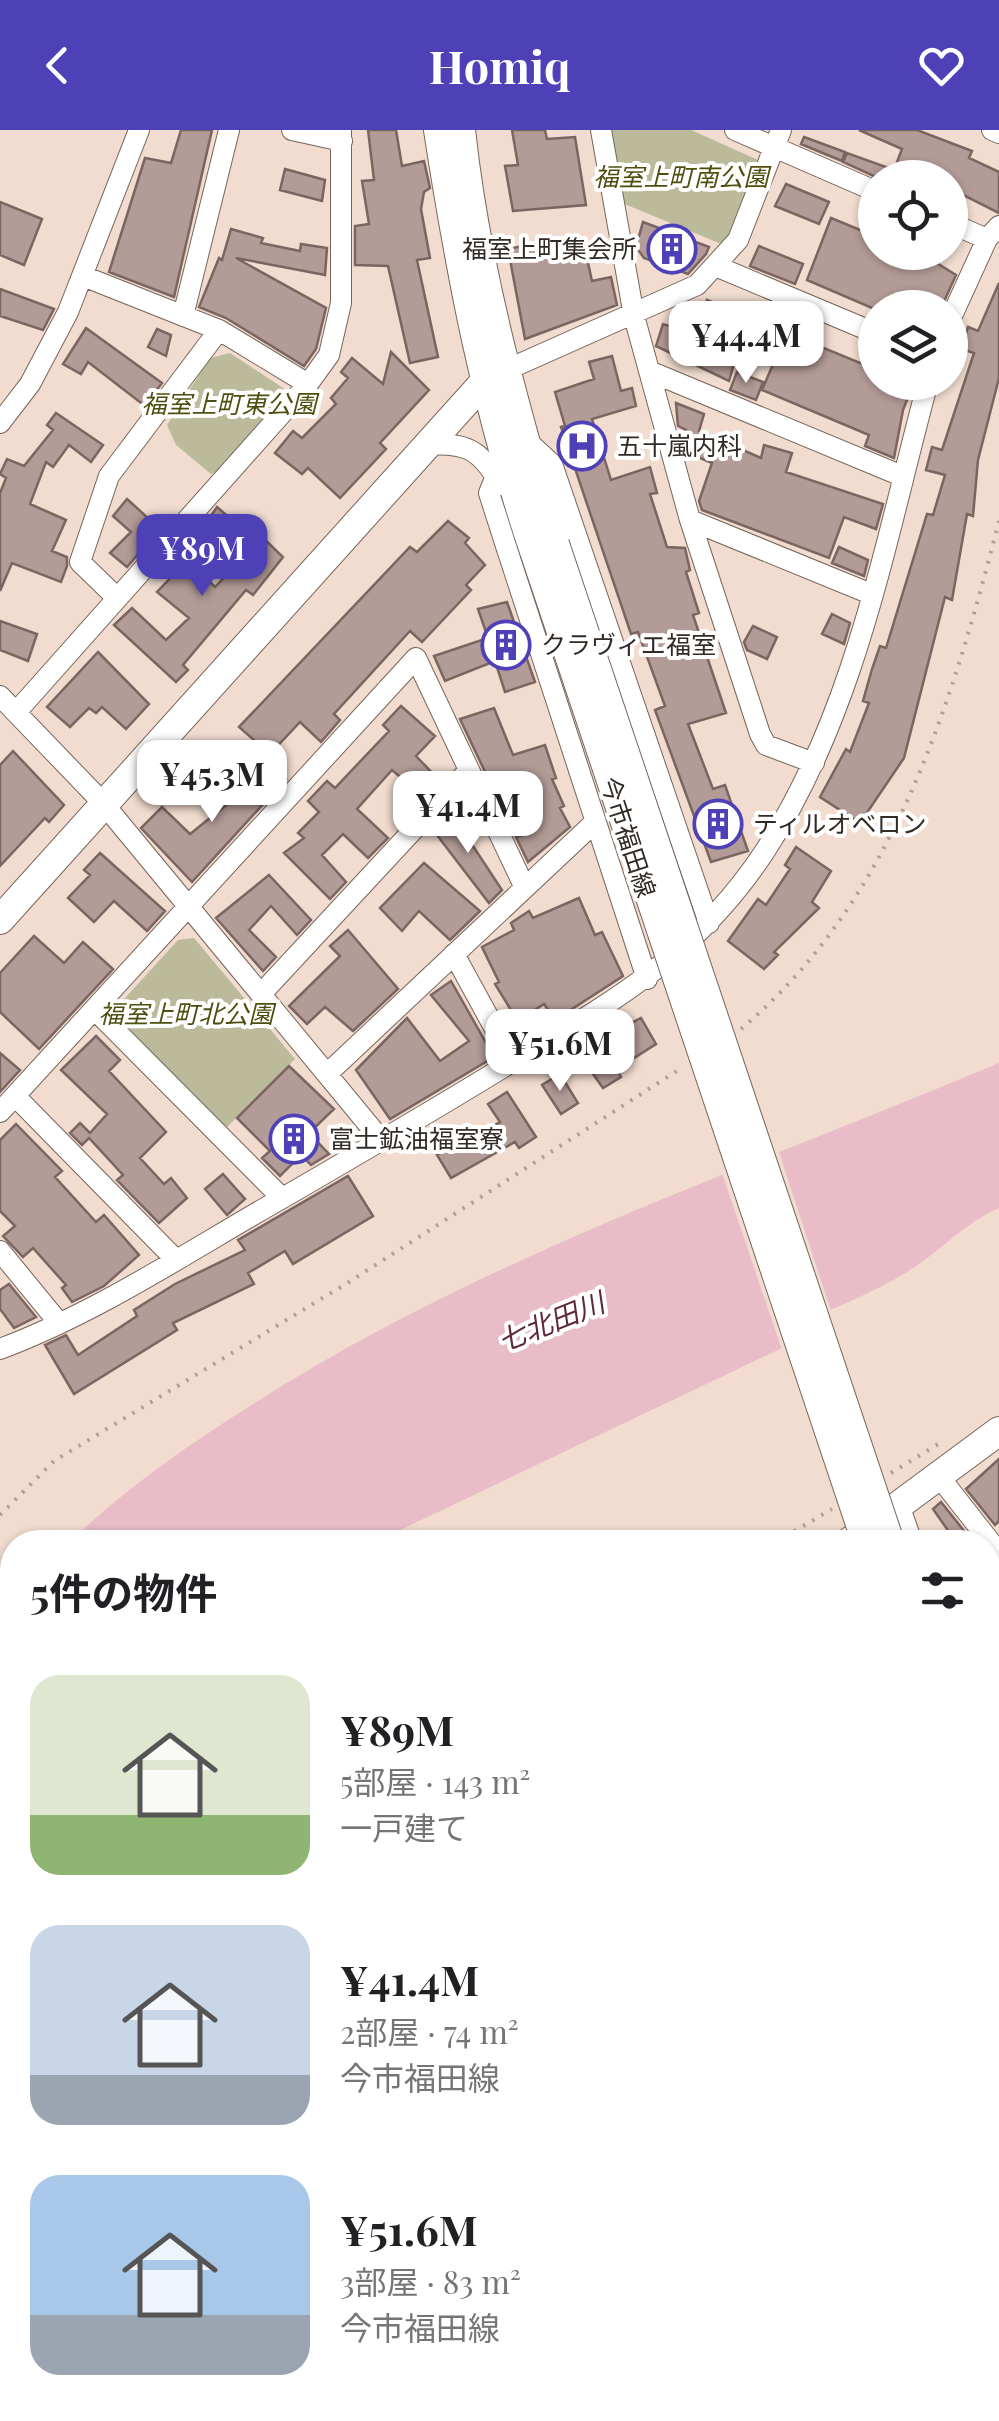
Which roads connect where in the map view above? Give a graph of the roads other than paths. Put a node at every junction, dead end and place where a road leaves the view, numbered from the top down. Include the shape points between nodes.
1 (138, 130) edge
2 (229, 130) edge
3 (292, 130) edge
4 (438, 130) edge
5 (462, 130) edge
6 (601, 130) edge
7 (735, 130) edge
8 (342, 136) edge
9 (778, 139) edge
10 (858, 182) edge
11 (968, 227) edge
12 (993, 232) edge
13 (718, 267) junction
14 (84, 276) junction
15 (965, 290) edge
16 (183, 316) junction
17 (634, 316) junction
18 (858, 326) edge
19 (219, 330) junction
20 (649, 371) junction
21 (496, 375) junction
22 (308, 384) junction
23 (923, 400) edge
24 (0, 423) edge
25 (523, 438) junction
26 (426, 445) junction
27 (496, 476) junction
28 (902, 476) junction
29 (690, 520) junction
30 (538, 540) junction
31 (871, 594) junction
32 (115, 596) junction
33 (0, 696) edge
34 (18, 710) junction
35 (814, 763) junction
36 (469, 770) junction
37 (103, 803) junction
38 (594, 822) junction
39 (525, 888) junction
40 (190, 907) junction
41 (0, 920) edge
42 (709, 922) junction
43 (454, 954) junction
44 (647, 980) junction
45 (260, 994) junction
46 (95, 1010) junction
47 (513, 1062) junction
48 (326, 1074) junction
49 (15, 1096) junction
50 (0, 1112) edge
51 (382, 1141) junction
52 (282, 1198) junction
53 (0, 1251) edge
54 (176, 1260) junction
55 (59, 1323) junction
56 (0, 1349) edge
57 (999, 1430) edge
58 (938, 1476) junction
59 (899, 1504) junction
60 (862, 1530) edge
61 (865, 1530) edge
62 (886, 1530) edge
63 (908, 1530) edge
64 (981, 1530) edge

1 - 14 street
2 - 16 street
3 - 8 street
4 - 21 main road, 今市福田線 via 457,256
5 - 21 main road, 今市福田線
6 - 17 street
7 - 9 street
8 - 22 street via 341,304 329,355
9 - 10 street
9 - 13 street via 738,240
11 - 12 street
12 - 15 street
13 - 17 street
13 - 18 street
14 - 16 street
14 - 24 street via 30,384
16 - 19 street
17 - 20 street
17 - 21 street
19 - 22 street
19 - 32 street via 109,476 80,562
20 - 28 street
20 - 29 street
21 - 25 main road, 今市福田線
21 - 26 main road
21 - 30 main road, 今市福田線
22 - 32 street
23 - 28 street
25 - 30 main road, 今市福田線
25 - 42 street via 552,464
26 - 27 street via 458,443
26 - 37 main road
27 - 30 street
27 - 38 street via 490,493
28 - 31 street
29 - 31 street
29 - 35 street via 760,734 766,745
30 - 60 main road, 今市福田線, bridge
30 - 62 main road, 今市福田線, bridge
31 - 35 street
32 - 34 street
33 - 34 street
34 - 37 street
35 - 42 street via 764,851
36 - 39 street
36 - 40 street via 416,658
36 - 45 street
37 - 40 street
37 - 41 main road
38 - 39 street
38 - 44 street
39 - 43 street
40 - 45 street
40 - 46 street
42 - 44 street
43 - 47 street
43 - 48 street
44 - 47 street
45 - 48 street
46 - 49 street
46 - 52 street
47 - 51 street
48 - 51 street
49 - 50 street
49 - 54 street
51 - 52 street
52 - 54 street
53 - 55 street
54 - 55 street
55 - 56 street
57 - 58 main road
58 - 59 main road
58 - 64 street
59 - 61 main road
59 - 63 street

